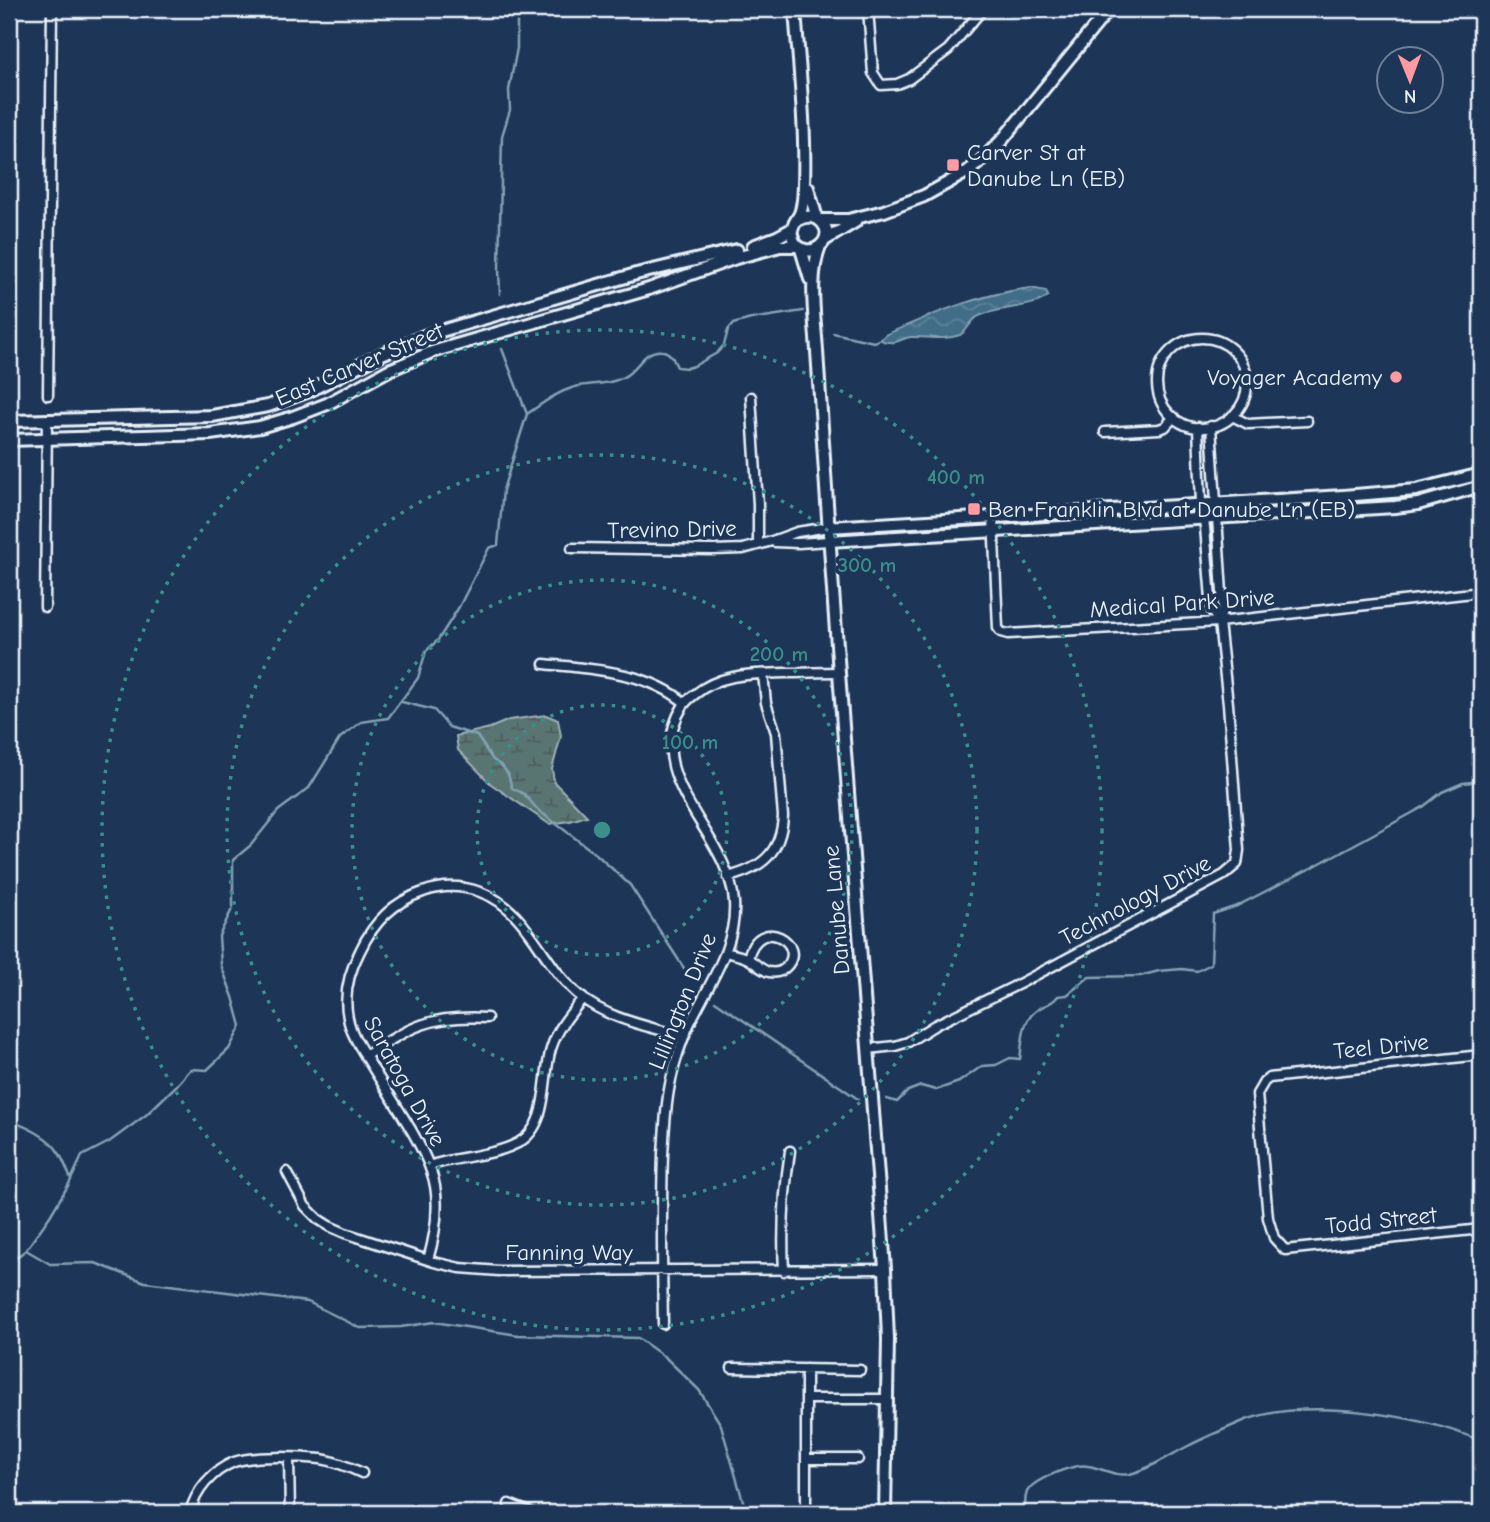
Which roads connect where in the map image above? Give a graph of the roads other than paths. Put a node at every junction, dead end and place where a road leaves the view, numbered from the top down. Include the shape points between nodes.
1 (52, 9) edge
2 (795, 9) edge
3 (868, 9) edge
4 (983, 9) edge
5 (1110, 9) edge
6 (804, 164) junction
7 (863, 217) junction
8 (819, 219) junction
9 (795, 224) junction
10 (822, 243) junction
11 (799, 247) junction
12 (814, 303) junction
13 (48, 395) dead end
14 (751, 397) dead end
15 (1232, 416) junction
16 (1174, 417) junction
17 (9, 421) edge
18 (47, 421) junction
19 (1307, 421) dead end
20 (1211, 426) junction
21 (1198, 427) junction
22 (1105, 432) dead end
23 (47, 439) junction
24 (9, 440) edge
25 (1481, 474) edge
26 (1481, 486) edge
27 (1217, 503) junction
28 (1200, 504) junction
29 (993, 517) junction
30 (1203, 519) junction
31 (1217, 519) junction
32 (829, 527) junction
33 (994, 532) junction
34 (772, 541) junction
35 (830, 541) junction
36 (758, 545) junction
37 (572, 548) dead end
38 (1481, 592) edge
39 (45, 607) dead end
40 (1219, 622) junction
41 (544, 664) dead end
42 (838, 672) junction
43 (763, 674) junction
44 (685, 703) junction
45 (728, 877) junction
46 (725, 952) junction
47 (748, 958) junction
48 (583, 999) junction
49 (487, 1018) dead end
50 (684, 1037) junction
51 (868, 1049) junction
52 (1481, 1055) edge
53 (365, 1056) junction
54 (790, 1152) dead end
55 (429, 1166) junction
56 (286, 1172) dead end
57 (1481, 1229) edge
58 (1285, 1250) joint
59 (428, 1260) junction
60 (886, 1269) junction
61 (784, 1271) junction
62 (663, 1272) junction
63 (663, 1324) dead end
64 (732, 1368) dead end
65 (806, 1369) junction
66 (860, 1370) dead end
67 (806, 1399) junction
68 (887, 1399) junction
69 (289, 1458) junction
70 (806, 1458) junction
71 (859, 1459) dead end
72 (362, 1473) dead end
73 (509, 1504) dead end
74 (190, 1513) edge
75 (290, 1513) edge
76 (532, 1513) edge
77 (806, 1513) edge
78 (885, 1513) edge

1 - 13 street
2 - 6 street
3 - 4 street via 871,65 881,85 909,79 948,50
5 - 7 street via 981,161 932,193
6 - 8 street
6 - 9 street via 803,201
7 - 8 street
7 - 10 street
8 - 9 street via 807,216
8 - 10 street via 826,230
9 - 11 street via 792,238
9 - 18 street, East Carver Street via 766,241 727,253 636,274 424,336 268,406 212,416
10 - 11 street via 811,250
10 - 12 street, Danube Lane via 815,265
11 - 12 street, Danube Lane
11 - 23 street, East Carver Street via 765,249 432,352 327,404 268,425 210,435
12 - 32 street, Danube Lane
14 - 36 street
15 - 16 street via 1247,389 1245,369 1226,345 1196,338 1169,352 1159,370 1161,401
15 - 19 street via 1248,424
15 - 20 street
16 - 21 street
16 - 22 street via 1159,429
17 - 18 street, East Carver Street
18 - 23 street
20 - 21 street
20 - 27 street, Technology Drive
21 - 28 street, Technology Drive
23 - 24 street, East Carver Street
23 - 39 street
25 - 27 street via 1416,490
26 - 31 street via 1395,508
27 - 28 street
27 - 31 street, Technology Drive
28 - 29 street
28 - 30 street, Technology Drive
29 - 32 street
29 - 33 street, Medical Park Drive
30 - 31 street
30 - 33 street
30 - 40 street, Technology Drive via 1212,611
31 - 40 street, Technology Drive via 1223,608
32 - 34 street, Trevino Drive
32 - 35 street, Danube Lane
33 - 35 street
33 - 40 street, Medical Park Drive via 1001,632
34 - 35 street, Trevino Drive
34 - 36 street, Trevino Drive
35 - 42 street, Danube Lane
36 - 37 street, Trevino Drive via 713,550
38 - 40 street, Medical Park Drive
40 - 51 street, Technology Drive via 1239,848 1233,869 908,1042
41 - 44 street via 632,678 660,687
42 - 43 street
42 - 51 street, Danube Lane
43 - 44 street via 715,681
43 - 45 street via 776,733 782,829 770,856
44 - 45 street, Lillington Drive via 671,744 674,773
45 - 46 street, Lillington Drive via 734,901
46 - 47 street
46 - 50 street, Lillington Drive
47 - 47 street via 759,939 772,934 786,940 792,954 778,972 764,970
48 - 50 street, Saratoga Drive via 616,1016
48 - 53 street, Saratoga Drive via 503,904 461,887 426,891 408,897 381,918 353,964 347,988 348,1017
48 - 55 street via 550,1050 543,1103 528,1135 503,1149
49 - 53 street via 448,1017 426,1022
50 - 62 street, Lillington Drive via 665,1117
51 - 60 street, Danube Lane
52 - 58 street, Teel Drive via 1264,1082 1257,1094 1268,1218 1274,1238
53 - 55 street, Saratoga Drive
54 - 61 street
55 - 59 street, Saratoga Drive via 435,1185 436,1222
56 - 59 street, Fanning Way via 306,1206 329,1226
57 - 58 street, Todd Street
59 - 62 street, Fanning Way via 499,1271
60 - 61 street, Fanning Way
60 - 68 street, Danube Lane
61 - 62 street, Fanning Way
62 - 63 street, Lillington Drive
64 - 65 street
65 - 66 street
65 - 67 street
67 - 68 street
67 - 70 street
68 - 78 street, Danube Lane
69 - 72 street via 322,1459
69 - 74 street via 235,1462 202,1487
69 - 75 street
70 - 71 street
70 - 77 street
73 - 76 street

